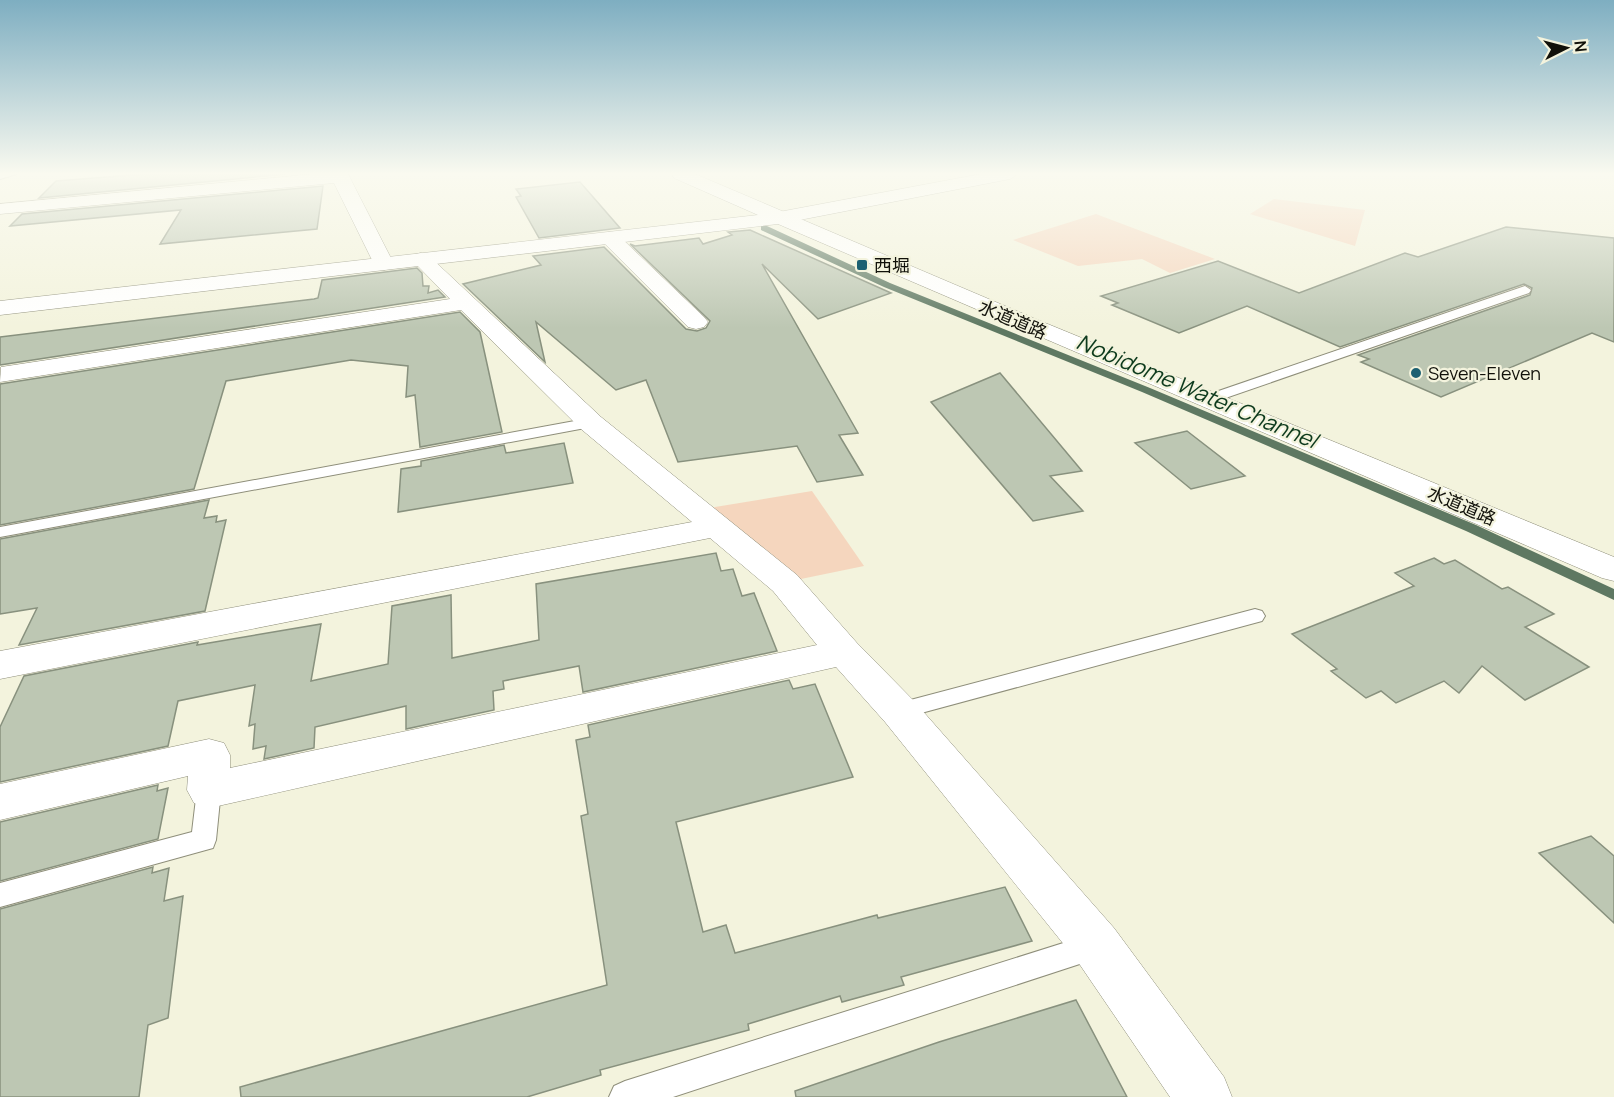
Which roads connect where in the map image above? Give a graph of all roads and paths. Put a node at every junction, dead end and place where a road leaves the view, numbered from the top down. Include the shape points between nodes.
1 (363, 225) edge
2 (718, 225) edge
3 (796, 225) edge
4 (610, 238) junction
5 (421, 259) junction
6 (384, 264) junction
7 (1526, 291) dead end
8 (465, 303) junction
9 (0, 308) edge
10 (696, 322) dead end
11 (1, 375) edge
12 (1206, 400) junction
13 (591, 423) junction
14 (718, 527) junction
15 (0, 532) edge
16 (1614, 570) edge
17 (1254, 616) dead end
18 (844, 652) junction
19 (0, 665) edge
20 (899, 711) junction
21 (209, 790) junction
22 (0, 802) edge
23 (0, 895) edge
24 (1096, 945) junction
25 (625, 1097) edge
26 (1204, 1097) edge

1 - 6 street
2 - 4 street
3 - 12 street, 水道道路
4 - 5 street
4 - 10 street
5 - 6 street
5 - 8 street
6 - 9 street
7 - 12 lane
8 - 11 street
8 - 13 street
12 - 16 street, 水道道路
13 - 14 street
13 - 15 lane
14 - 18 street via 785,583
14 - 19 street
17 - 20 lane
18 - 20 street
18 - 21 street
20 - 24 street
21 - 22 street via 209,755
21 - 23 lane via 204,840
24 - 25 lane
24 - 26 street

